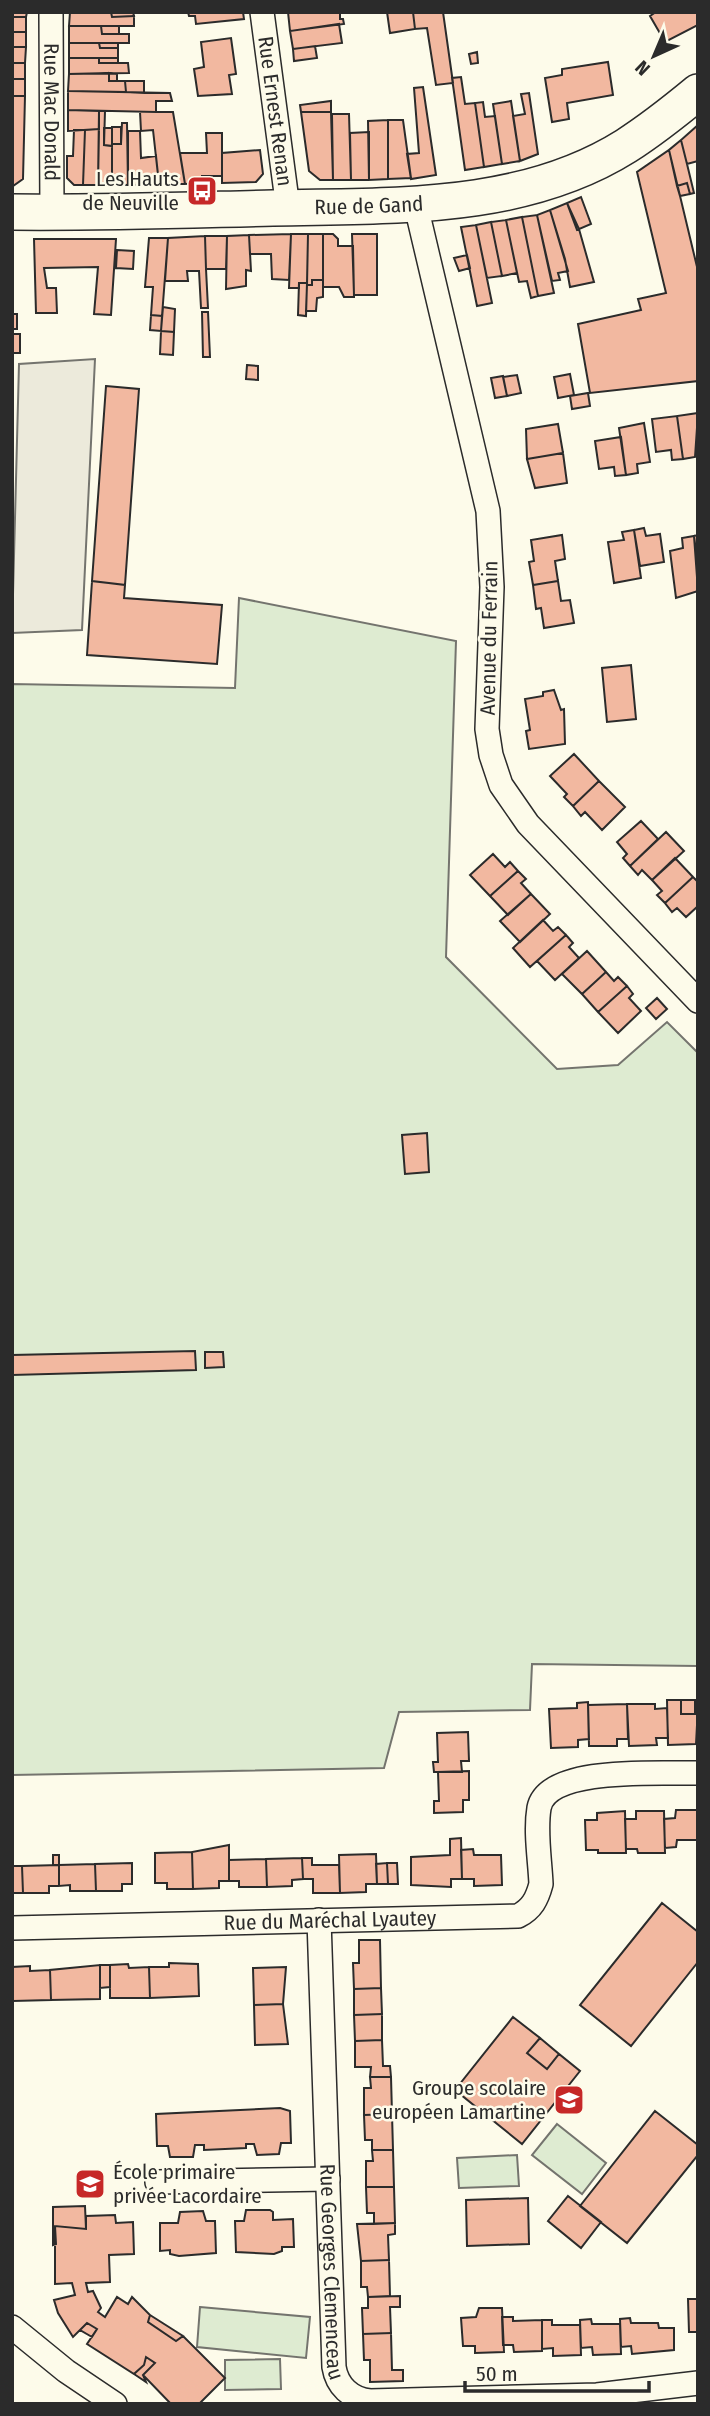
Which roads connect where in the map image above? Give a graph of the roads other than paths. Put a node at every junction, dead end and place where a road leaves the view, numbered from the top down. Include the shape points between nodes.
1 (51, 12) edge
2 (262, 12) edge
3 (698, 92) edge
4 (416, 206) junction
5 (288, 208) junction
6 (12, 212) edge
7 (52, 212) junction
8 (698, 1001) edge
9 (698, 1773) edge
10 (319, 1920) junction
11 (12, 1928) edge
12 (328, 2179) junction
13 (157, 2182) dead end
14 (12, 2328) edge
15 (698, 2383) edge
16 (115, 2404) edge

1 - 7 street, Rue Mac Donald
2 - 5 street, Rue Ernest Renan
3 - 4 main road, Rue de Gand via 624,147 569,173 501,192
4 - 5 main road, Rue de Gand
4 - 8 street, Avenue du Ferrain via 488,511 492,587 487,729 495,770 528,824
5 - 7 main road, Rue de Gand
6 - 7 main road, Rue de Gand
9 - 10 street, Rue du Maréchal Lyautey via 584,1777 553,1788 540,1807 541,1884 526,1912 505,1918
10 - 11 street, Rue du Maréchal Lyautey
10 - 12 street, Rue Georges Clemenceau
12 - 13 street
12 - 15 street, Rue Georges Clemenceau via 334,2367 341,2385 354,2397 370,2401 597,2395
14 - 16 street

